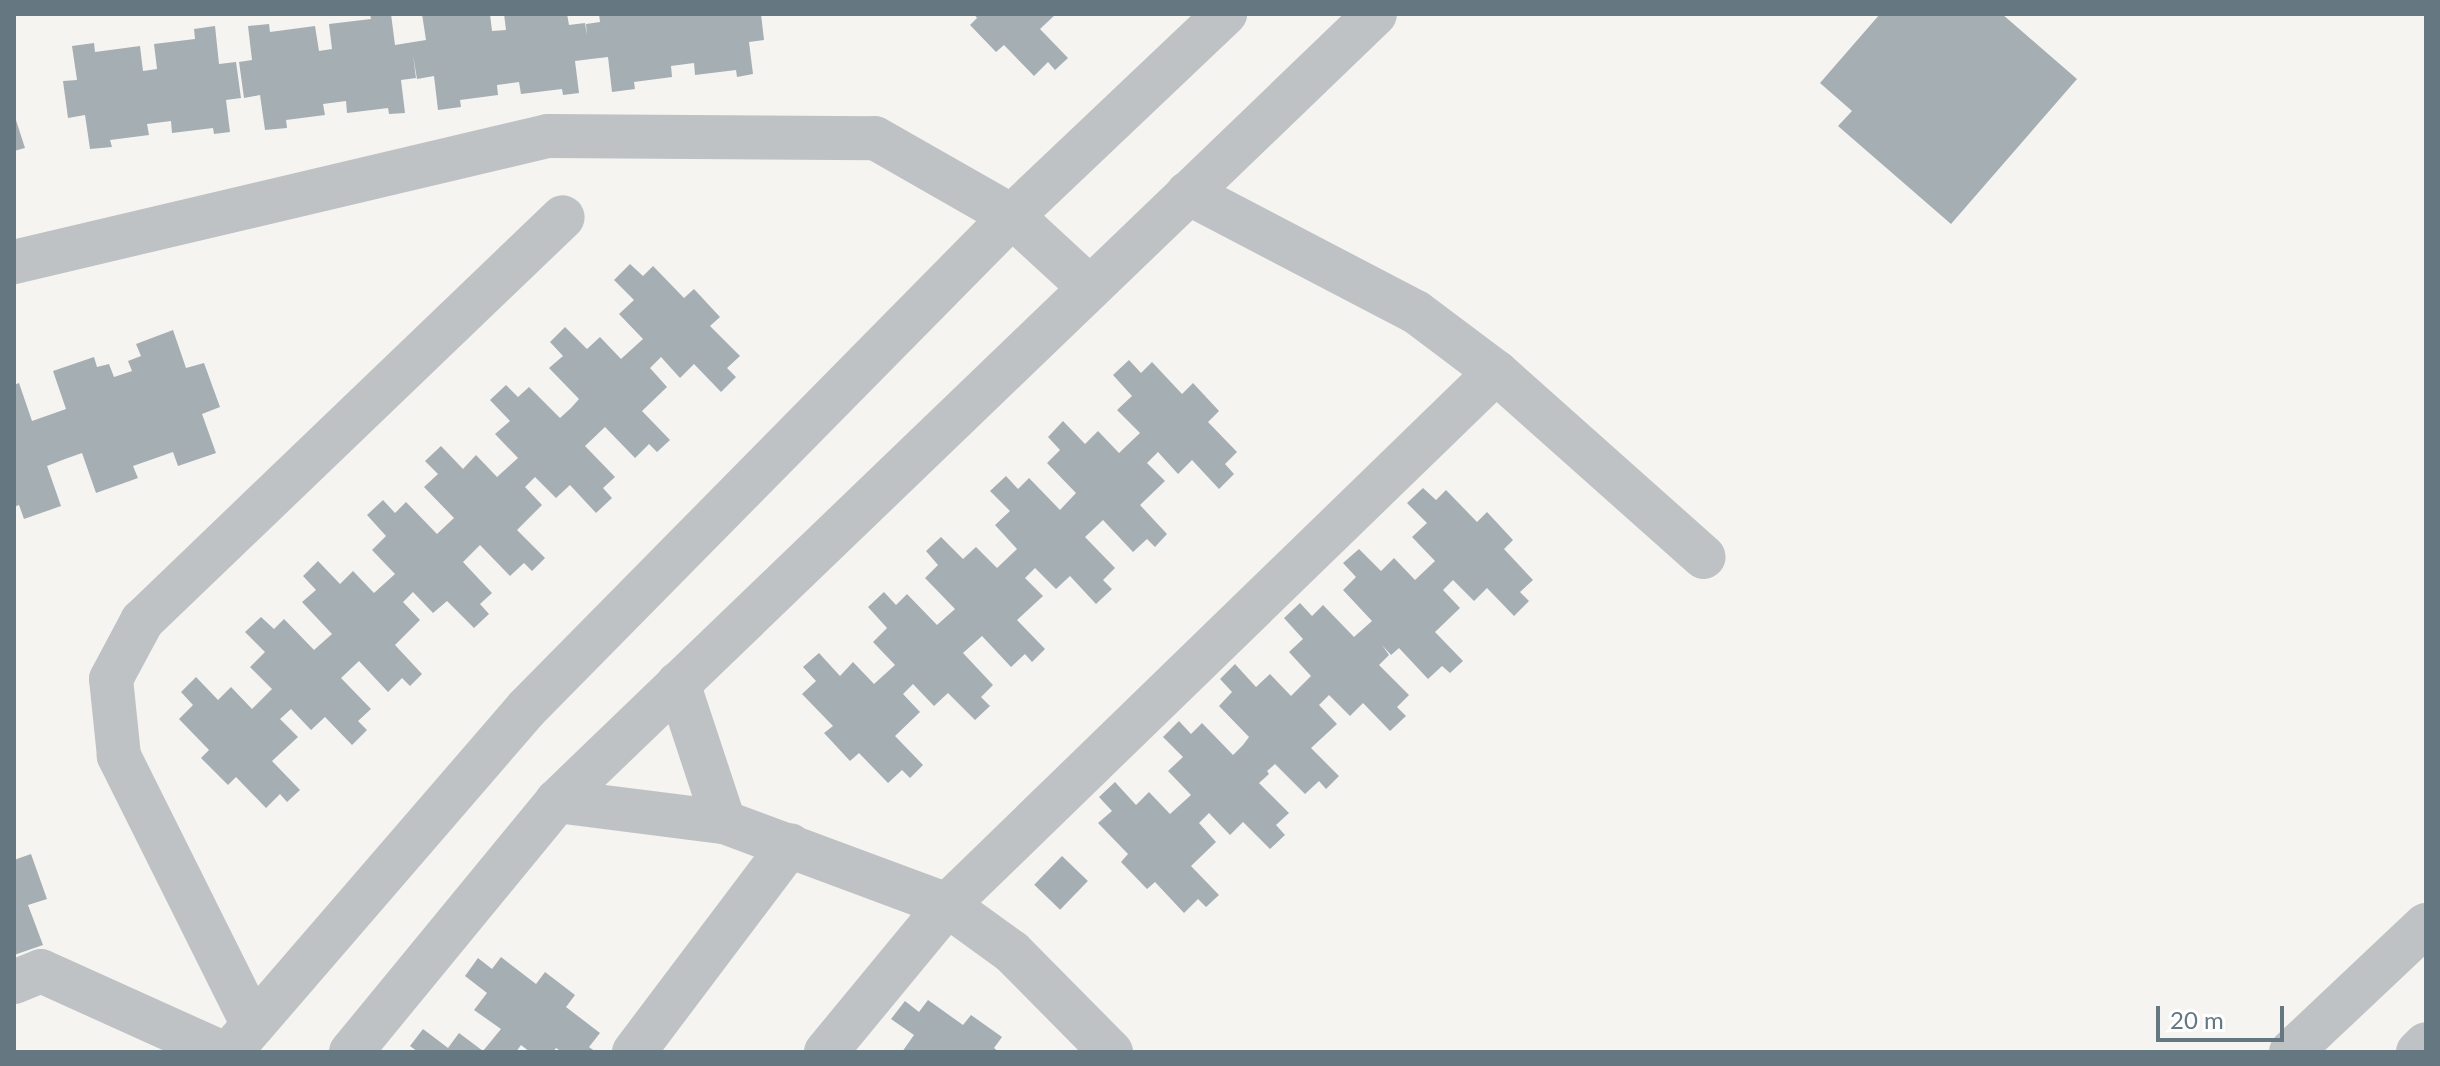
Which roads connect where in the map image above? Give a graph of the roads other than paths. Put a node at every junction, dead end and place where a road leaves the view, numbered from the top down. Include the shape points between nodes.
1 (1225, 14) edge
2 (1375, 14) edge
3 (1188, 193) junction
4 (1012, 216) junction
5 (563, 217) dead end
6 (14, 262) edge
7 (1089, 287) junction
8 (1496, 372) junction
9 (1704, 557) dead end
10 (678, 683) junction
11 (557, 801) junction
12 (724, 822) junction
13 (790, 845) junction
14 (947, 905) junction
15 (2426, 925) edge
16 (14, 982) edge
17 (234, 1043) edge
18 (2426, 1044) edge
19 (351, 1052) edge
20 (634, 1052) edge
21 (826, 1052) edge
22 (1111, 1052) edge
23 (2291, 1052) edge
24 (2418, 1052) edge

1 - 4 street
2 - 3 street
3 - 7 street
3 - 8 street via 1416,312
4 - 6 street via 875,138 548,136
4 - 7 street
4 - 17 street via 526,709
5 - 17 street via 142,621 111,679 119,756
7 - 10 street
8 - 9 street
8 - 14 street
10 - 11 street
10 - 12 street
11 - 12 street
11 - 19 street
12 - 13 street
13 - 14 street
13 - 20 street
14 - 21 street
14 - 22 street via 1012,952
15 - 23 street
16 - 17 street via 41,971
18 - 24 street

